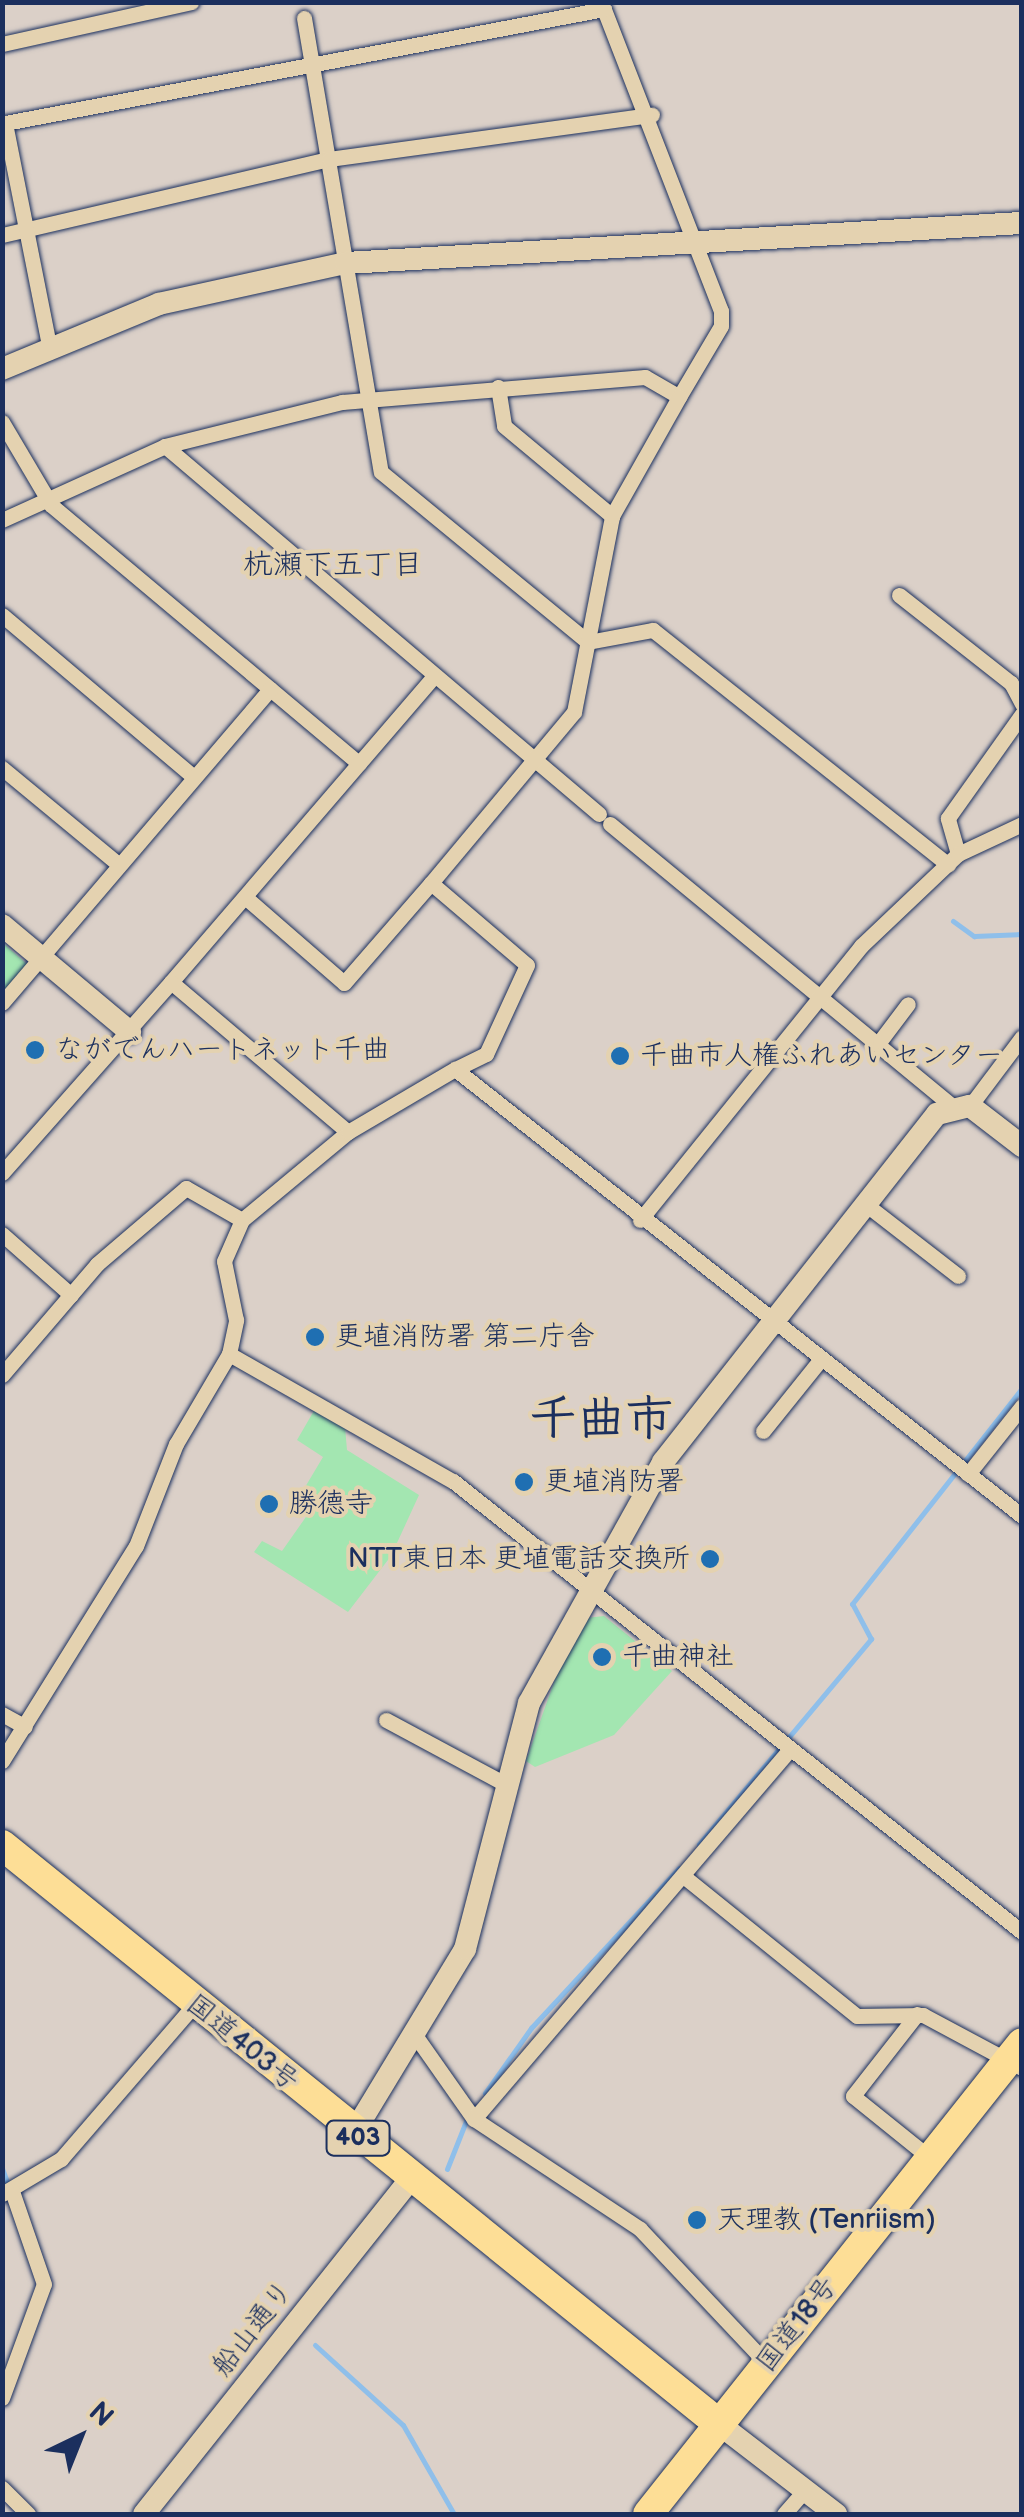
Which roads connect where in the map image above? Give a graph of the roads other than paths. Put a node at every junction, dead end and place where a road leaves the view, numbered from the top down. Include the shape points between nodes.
1 (191, 2) edge
2 (304, 18) dead end
3 (2, 44) edge
4 (313, 65) junction
5 (652, 116) junction
6 (329, 160) junction
7 (1022, 223) edge
8 (24, 224) junction
9 (2, 235) edge
10 (696, 241) junction
11 (346, 263) junction
12 (48, 345) junction
13 (2, 369) edge
14 (498, 387) junction
15 (680, 397) junction
16 (370, 398) junction
17 (2, 422) edge
18 (165, 446) junction
19 (43, 498) junction
20 (612, 516) junction
21 (2, 520) edge
22 (900, 595) dead end
23 (2, 615) edge
24 (588, 642) junction
25 (432, 677) junction
26 (270, 689) junction
27 (1022, 704) edge
28 (1022, 714) edge
29 (536, 762) junction
30 (359, 763) junction
31 (2, 768) edge
32 (194, 777) junction
33 (1022, 824) edge
34 (953, 859) junction
35 (118, 864) junction
36 (431, 883) junction
37 (245, 897) junction
38 (2, 925) edge
39 (41, 958) junction
40 (171, 982) junction
41 (823, 995) junction
42 (908, 1003) dead end
43 (2, 1004) edge
44 (130, 1032) junction
45 (1022, 1037) edge
46 (880, 1040) junction
47 (454, 1069) junction
48 (960, 1105) junction
49 (348, 1132) junction
50 (1022, 1146) edge
51 (2, 1173) edge
52 (864, 1202) junction
53 (242, 1220) junction
54 (640, 1220) junction
55 (2, 1234) edge
56 (958, 1276) dead end
57 (71, 1295) junction
58 (771, 1323) junction
59 (228, 1354) junction
60 (820, 1360) junction
61 (2, 1375) edge
62 (1022, 1406) edge
63 (763, 1431) dead end
64 (962, 1470) junction
65 (1022, 1516) edge
66 (586, 1590) junction
67 (2, 1714) edge
68 (386, 1720) dead end
69 (25, 1728) junction
70 (782, 1746) junction
71 (2, 1760) edge
72 (507, 1784) junction
73 (2, 1845) edge
74 (688, 1879) junction
75 (1022, 1932) edge
76 (195, 2004) junction
77 (917, 2014) junction
78 (417, 2038) junction
79 (1017, 2058) edge
80 (474, 2120) junction
81 (353, 2134) junction
82 (930, 2158) junction
83 (410, 2180) junction
84 (7, 2193) edge
85 (767, 2364) junction
86 (2, 2398) edge
87 (719, 2424) junction
88 (2, 2488) edge
89 (804, 2490) junction
90 (28, 2514) edge
91 (144, 2514) edge
92 (648, 2514) edge
93 (784, 2514) edge
94 (836, 2514) edge

1 - 3 street
2 - 4 street
4 - 5 street via 604,10
4 - 6 street
4 - 8 street via 5,123
5 - 6 street
5 - 10 street
6 - 8 street
6 - 11 street
7 - 10 street
8 - 9 street
8 - 12 street
10 - 11 street
10 - 15 street via 722,326
11 - 12 street via 159,304
11 - 16 street
12 - 13 street
14 - 15 street via 645,377
14 - 16 street
14 - 20 street via 504,426
15 - 20 street
16 - 18 street
16 - 24 street via 382,472
17 - 19 street
18 - 19 street
18 - 25 street
19 - 21 street
19 - 26 street
20 - 24 street
22 - 27 street via 1011,684
23 - 32 street
24 - 29 street via 574,712
24 - 34 street via 652,630
25 - 29 street
25 - 30 street
26 - 30 street
26 - 32 street
28 - 34 street via 948,818
29 - 36 street
29 - 41 street
30 - 37 street
31 - 35 street
32 - 35 street
33 - 34 street
34 - 41 street
35 - 39 street
36 - 37 street via 344,983
36 - 47 street via 527,966 486,1054
37 - 40 street
38 - 39 street
39 - 43 street
39 - 44 street
40 - 44 street
40 - 49 street
41 - 46 street
41 - 54 street
42 - 46 street
44 - 51 street
45 - 48 street
46 - 48 street
47 - 49 street
47 - 54 street
48 - 50 street
48 - 52 street
49 - 53 street
52 - 56 street
52 - 58 street
53 - 57 street via 186,1188
53 - 59 street via 224,1262 236,1320
54 - 58 street
55 - 57 street
57 - 61 street
58 - 60 street
58 - 66 street via 663,1462
59 - 66 street via 453,1481
59 - 69 street via 176,1444 136,1546
60 - 63 street
60 - 64 street
62 - 64 street
64 - 65 street
66 - 70 street
66 - 72 street via 529,1703
67 - 69 street
68 - 72 street
69 - 71 street
70 - 74 street
70 - 75 street
72 - 78 street via 471,1935
73 - 76 highway, 国道403号 / 403
74 - 77 street via 857,2016 884,2022
74 - 80 street via 610,1950
76 - 81 highway, 国道403号 / 403
76 - 84 street via 60,2159
77 - 79 street
77 - 82 street via 853,2096
78 - 80 street
78 - 81 street
79 - 82 highway, 国道18号
80 - 85 street via 640,2229
81 - 83 highway, 国道403号 / 403
82 - 85 highway, 国道18号
83 - 87 highway, 国道403号 / 403
83 - 91 street, 船山通り
84 - 86 street via 44,2284
85 - 87 highway, 国道18号
87 - 89 street
87 - 92 highway, 国道18号
88 - 90 street
89 - 93 street
89 - 94 street

